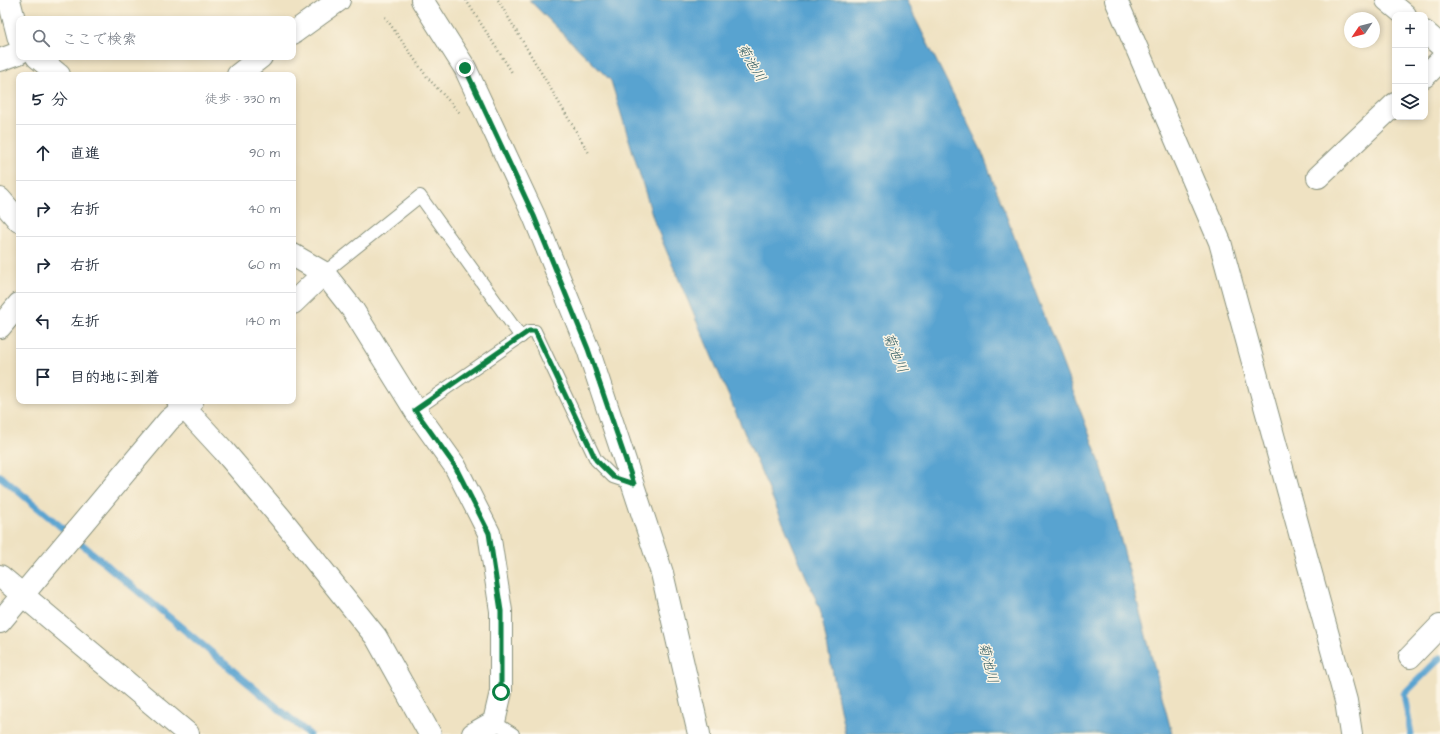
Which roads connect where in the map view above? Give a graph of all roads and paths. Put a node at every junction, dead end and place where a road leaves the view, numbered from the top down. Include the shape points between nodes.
1 (9, 0) edge
2 (339, 0) edge
3 (422, 0) edge
4 (466, 0) edge
5 (498, 0) edge
6 (1116, 0) edge
7 (1387, 0) edge
8 (1401, 12) edge
9 (16, 27) edge
10 (296, 32) edge
11 (1428, 35) edge
12 (1440, 45) edge
13 (16, 54) edge
14 (0, 60) edge
15 (41, 60) edge
16 (256, 60) edge
17 (1440, 61) edge
18 (55, 72) edge
19 (242, 72) edge
20 (1428, 73) edge
21 (512, 74) dead end
22 (1392, 107) edge
23 (589, 153) dead end
24 (1318, 177) dead end
25 (0, 199) edge
26 (16, 218) edge
27 (296, 257) edge
28 (324, 273) junction
29 (296, 300) edge
30 (16, 308) edge
31 (0, 327) edge
32 (521, 337) junction
33 (183, 404) edge
34 (185, 404) edge
35 (415, 410) junction
36 (634, 484) junction
37 (0, 576) edge
38 (21, 595) junction
39 (0, 622) edge
40 (1440, 626) edge
41 (1410, 657) dead end
42 (494, 722) junction
43 (188, 734) edge
44 (430, 734) edge
45 (473, 734) edge
46 (513, 734) edge
47 (699, 734) edge
48 (1351, 734) edge

1 - 9 main road
2 - 10 main road
3 - 36 main road via 465,68 534,216 588,349
4 - 21 path
5 - 23 path
6 - 48 main road via 1220,242 1346,701
7 - 8 main road
11 - 12 main road
13 - 14 main road
15 - 18 main road
16 - 19 main road
17 - 20 main road
22 - 24 main road
25 - 26 main road
27 - 28 main road
28 - 29 main road
28 - 32 lane via 420,196
28 - 35 main road via 353,310
30 - 31 main road
32 - 35 lane
32 - 36 lane via 529,331 535,331 596,460 613,477
33 - 38 main road
34 - 44 main road via 376,637
35 - 42 main road via 455,466 489,533 501,611 501,692
36 - 47 main road via 662,573
37 - 38 main road
38 - 39 main road
38 - 43 main road
40 - 41 main road
42 - 45 main road
42 - 46 lane

